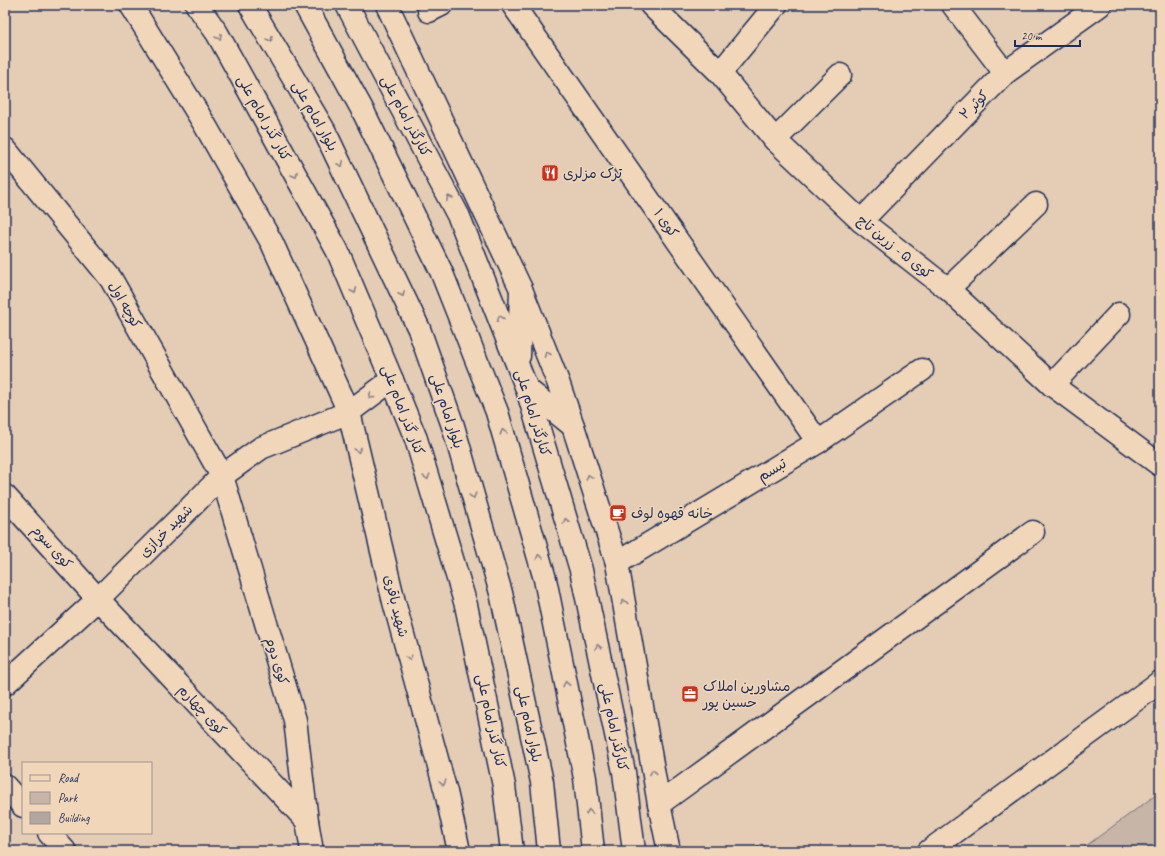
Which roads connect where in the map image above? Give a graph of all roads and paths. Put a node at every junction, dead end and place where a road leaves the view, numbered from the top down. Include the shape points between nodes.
1 (131, 5) edge
2 (197, 5) edge
3 (250, 5) edge
4 (305, 5) edge
5 (347, 5) edge
6 (387, 5) edge
7 (513, 5) edge
8 (651, 5) edge
9 (776, 5) edge
10 (953, 5) edge
11 (1100, 5) edge
12 (720, 73) junction
13 (1006, 73) junction
14 (840, 75) dead end
15 (775, 140) junction
16 (5, 149) edge
17 (1036, 204) dead end
18 (861, 221) junction
19 (521, 289) junction
20 (948, 289) junction
21 (1119, 314) dead end
22 (518, 365) junction
23 (922, 370) dead end
24 (392, 380) junction
25 (1052, 385) junction
26 (527, 390) junction
27 (350, 412) junction
28 (573, 426) junction
29 (818, 442) junction
30 (1160, 465) edge
31 (222, 476) junction
32 (5, 496) edge
33 (1033, 532) dead end
34 (617, 563) junction
35 (98, 599) junction
36 (1160, 682) edge
37 (5, 684) edge
38 (5, 786) edge
39 (659, 804) junction
40 (22, 805) edge
41 (307, 821) junction
42 (50, 834) edge
43 (66, 851) edge
44 (312, 851) edge
45 (459, 851) edge
46 (512, 851) edge
47 (549, 851) edge
48 (593, 851) edge
49 (634, 851) edge
50 (669, 851) edge
51 (928, 851) edge

1 - 27 main road, شهید باقری via 205,124 272,243
2 -> 24 main road, کنار گذر امام علی via 217,33 337,250
3 -> 47 main road, بلوار امام علی via 328,137 419,329 453,426 501,593 542,782
48 -> 4 main road via 585,778 545,579 497,412 441,270 363,112
22 -> 5 main road, کنارگذر امام علی via 459,217
6 - 19 main road
7 - 29 main road, کوی ۱
8 - 12 main road, کوی ۵ - زرین تاج
9 - 12 main road
10 - 13 main road
11 - 13 main road, کوثر ۲
12 - 15 main road, کوی ۵ - زرین تاج
13 - 18 main road, کوثر ۲
14 - 15 main road
15 - 18 main road, کوی ۵ - زرین تاج
16 - 31 main road, کوچه اول via 111,279
17 - 20 main road
18 - 20 main road, کوی ۵ - زرین تاج
19 - 22 main road
28 -> 19 main road
20 - 25 main road, کوی ۵ - زرین تاج
21 - 25 main road
22 - 26 main road, کنارگذر امام علی
23 - 29 main road, تبسم
24 -> 27 main road
24 -> 46 main road, کنار گذر امام علی via 416,439 466,605 504,786
25 - 30 main road, کوی ۵ - زرین تاج
26 - 28 main road
49 -> 26 main road, کنارگذر امام علی via 624,772 581,570
27 - 31 main road, شهید خرازی via 261,448
27 -> 45 main road, شهید باقری via 394,602 446,792
34 -> 28 main road
29 - 34 main road, تبسم
31 - 35 main road, شهید خرازی
31 - 41 main road, کوی دوم via 295,720
32 - 35 main road, کوی سوم
33 - 39 main road
39 -> 34 main road
35 - 37 main road, شهید خرازی
35 - 41 main road, کوی چهارم
36 - 51 main road
38 - 40 main road
39 - 50 main road
41 - 44 main road, کوی دوم
42 - 43 main road

